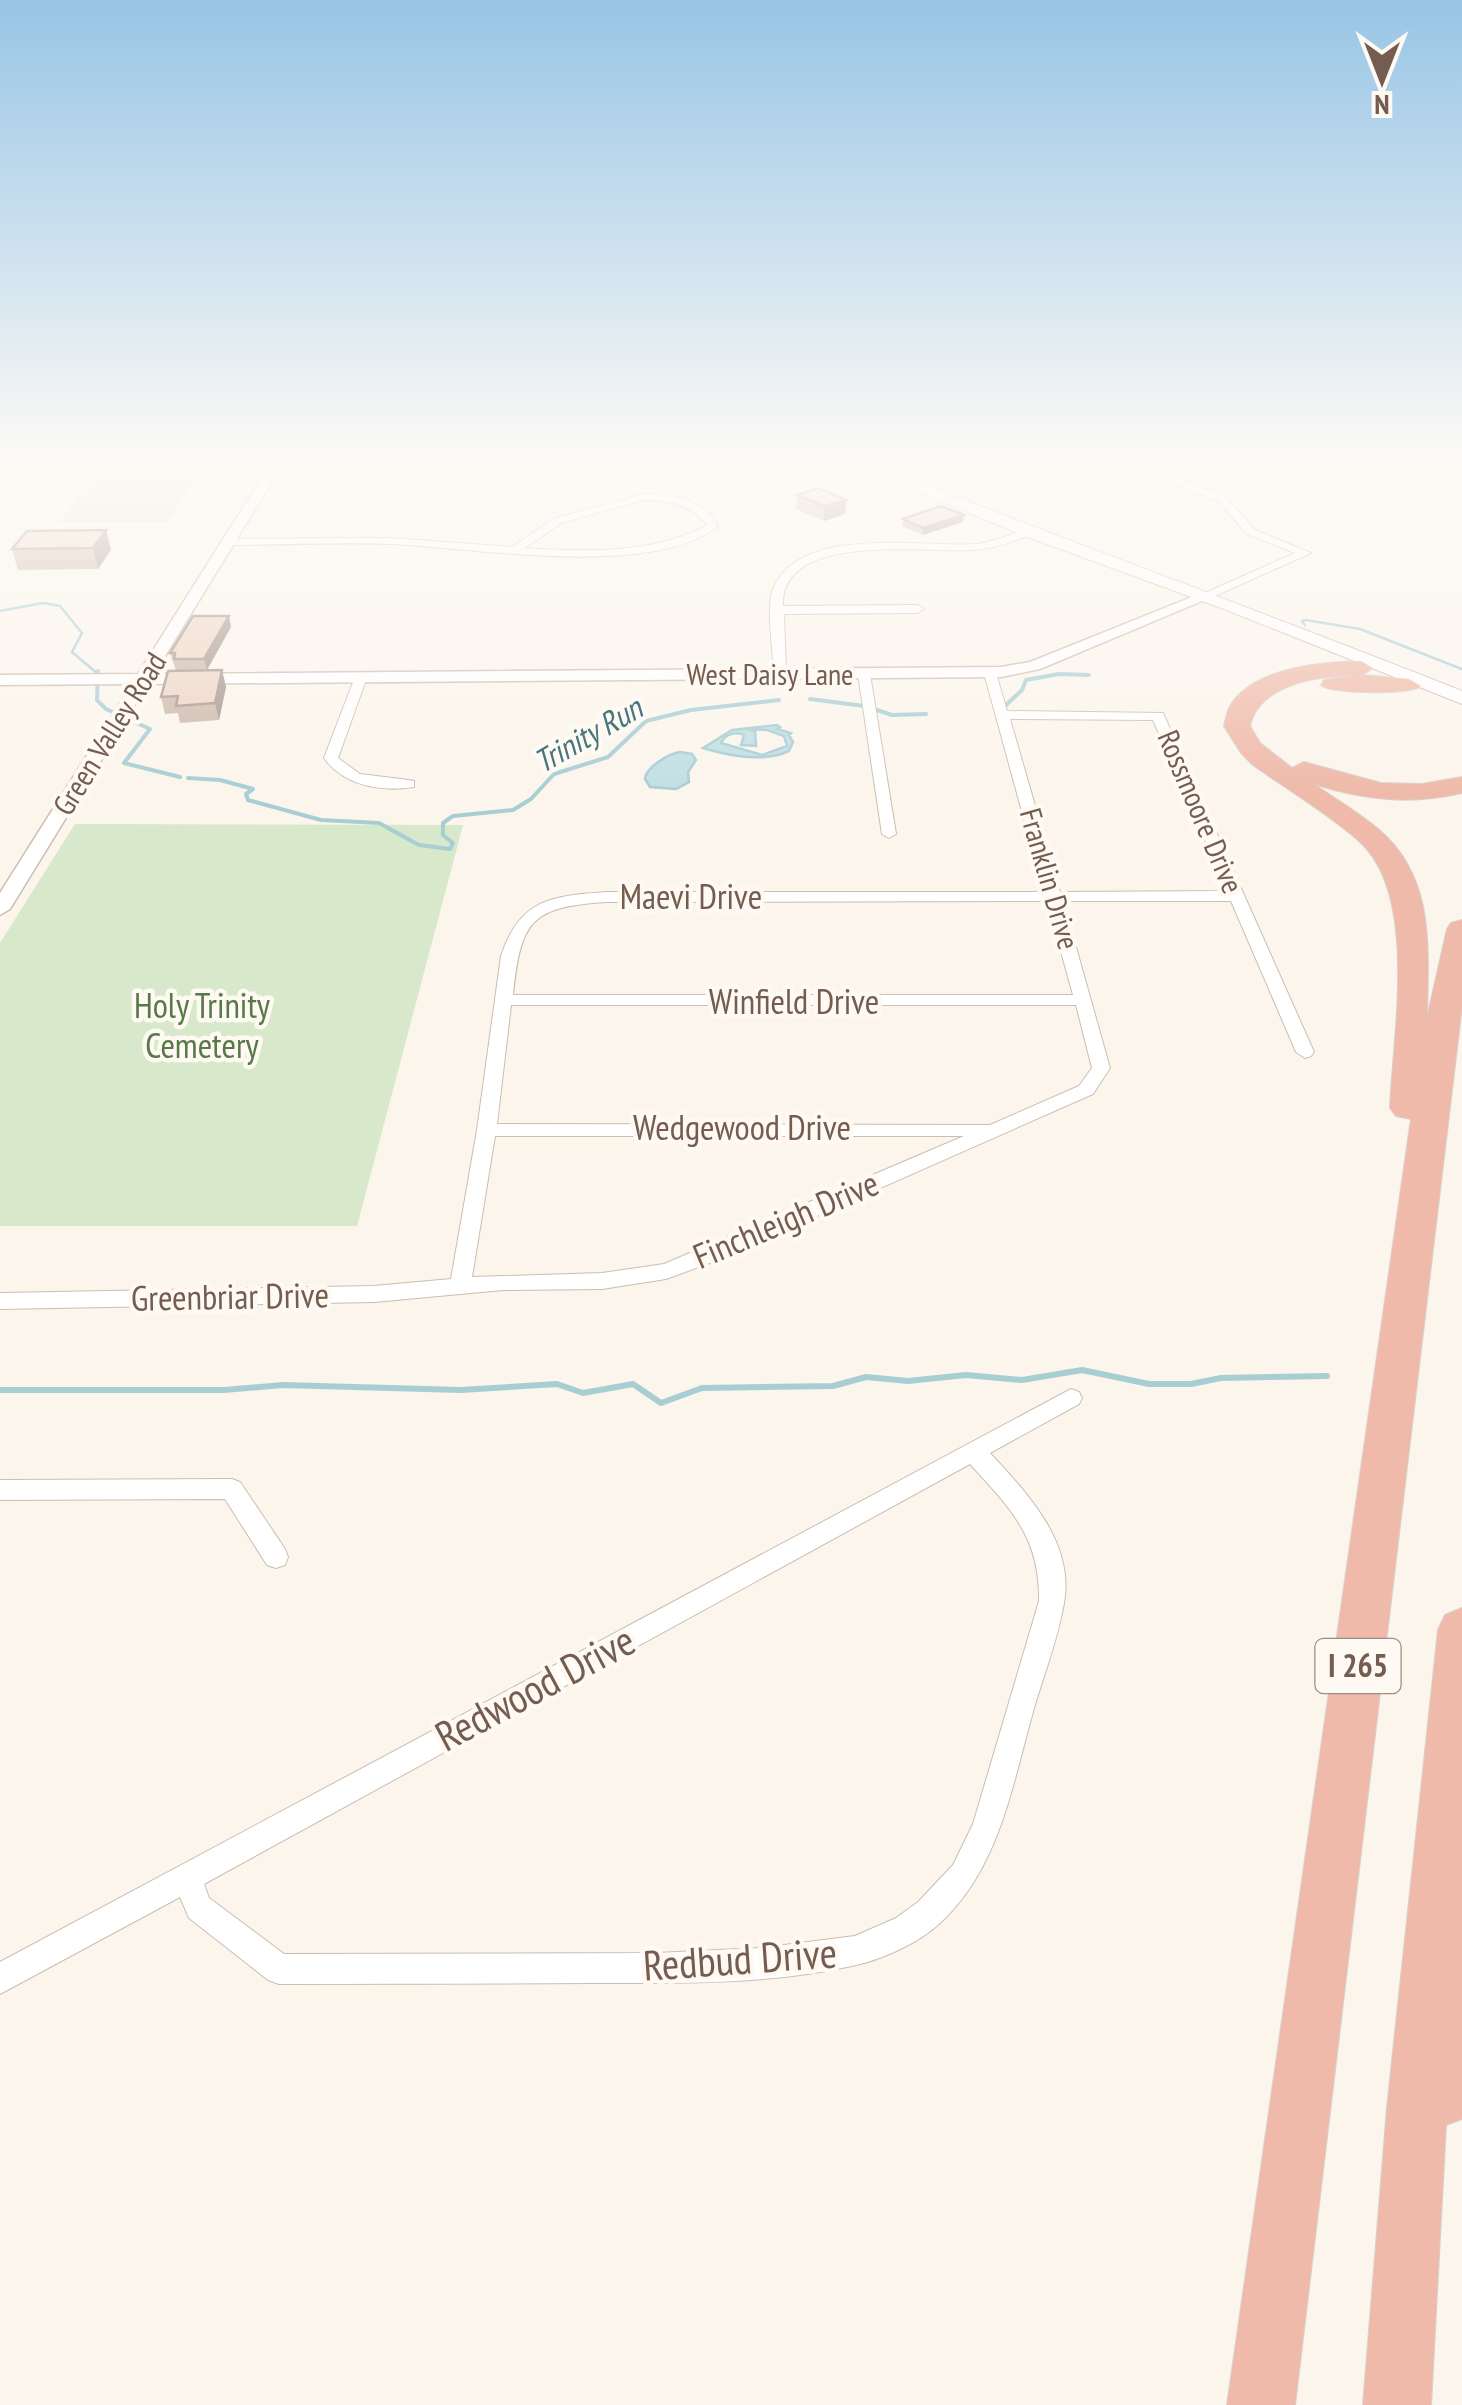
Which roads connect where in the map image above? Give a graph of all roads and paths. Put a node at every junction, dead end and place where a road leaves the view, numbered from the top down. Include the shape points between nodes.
1 (213, 569) edge
2 (792, 569) edge
3 (1126, 569) edge
4 (1267, 569) edge
5 (1202, 598) junction
6 (918, 609) dead end
7 (777, 610) junction
8 (1296, 643) junction
9 (1366, 665) junction
10 (990, 673) junction
11 (780, 674) junction
12 (864, 674) junction
13 (361, 677) junction
14 (144, 679) junction
15 (0, 680) edge
16 (1287, 686) junction
17 (1408, 686) junction
18 (1462, 698) edge
19 (1462, 707) edge
20 (1002, 715) junction
21 (409, 784) dead end
22 (1462, 785) edge
23 (889, 834) dead end
24 (1055, 896) junction
25 (1236, 896) junction
26 (3, 899) edge
27 (1462, 929) edge
28 (504, 1000) junction
29 (1084, 1000) junction
30 (1305, 1052) dead end
31 (1094, 1084) joint
32 (486, 1130) junction
33 (997, 1130) junction
34 (460, 1285) junction
35 (0, 1302) edge
36 (1398, 1354) junction
37 (1070, 1398) dead end
38 (974, 1452) junction
39 (0, 1490) edge
40 (276, 1557) dead end
41 (1462, 1630) edge
42 (186, 1877) junction
43 (1462, 1958) edge
44 (0, 1979) edge
45 (1397, 2401) edge
46 (1261, 2405) edge

1 - 14 street, Green Valley Road
2 - 7 street via 779,582
3 - 5 main road
4 - 5 street
5 - 8 main road
5 - 9 main road
5 - 10 street, West Daisy Lane via 1034,666
6 - 7 street
7 - 11 street
8 - 9 main road
8 - 16 highway via 1316,666
9 - 16 highway via 1327,669
9 - 17 main road
9 - 18 main road
10 - 12 street, West Daisy Lane
10 - 20 street, Franklin Drive
11 - 12 street, West Daisy Lane
11 - 13 street, West Daisy Lane
12 - 23 street
13 - 14 street, West Daisy Lane
13 - 21 street via 332,758 370,781
14 - 15 street, West Daisy Lane
14 - 26 street, Green Valley Road
16 - 17 highway
16 - 22 highway via 1264,705 1256,724 1267,746 1296,766 1388,792
16 - 36 highway via 1261,691 1242,706 1242,736 1262,759 1370,836 1397,870 1411,909
17 - 19 main road
20 - 24 street, Franklin Drive
20 - 25 street, Rossmoore Drive via 1158,716
24 - 25 street, Maevi Drive
24 - 28 street, Maevi Drive via 562,901 538,909 517,930
24 - 29 street, Franklin Drive
25 - 30 street, Rossmoore Drive
27 - 36 highway, I 265 via 1439,1038
28 - 29 street, Winfield Drive
28 - 32 street, Maevi Drive
29 - 31 street, Franklin Drive via 1102,1068
31 - 33 street, Finchleigh Drive
32 - 33 street, Wedgewood Drive
32 - 34 street, Maevi Drive
33 - 34 street, Finchleigh Drive via 666,1270 602,1281
34 - 35 street, Greenbriar Drive via 335,1295
36 - 46 highway, I 265
37 - 38 street, Redwood Drive
38 - 42 street, Redwood Drive
38 - 42 street, Redbud Drive via 1046,1543 1052,1601 976,1852 948,1895 908,1929 854,1952 761,1963 279,1970 199,1908
39 - 40 street via 232,1490
41 - 45 highway
42 - 44 street, Redwood Drive
43 - 45 highway

